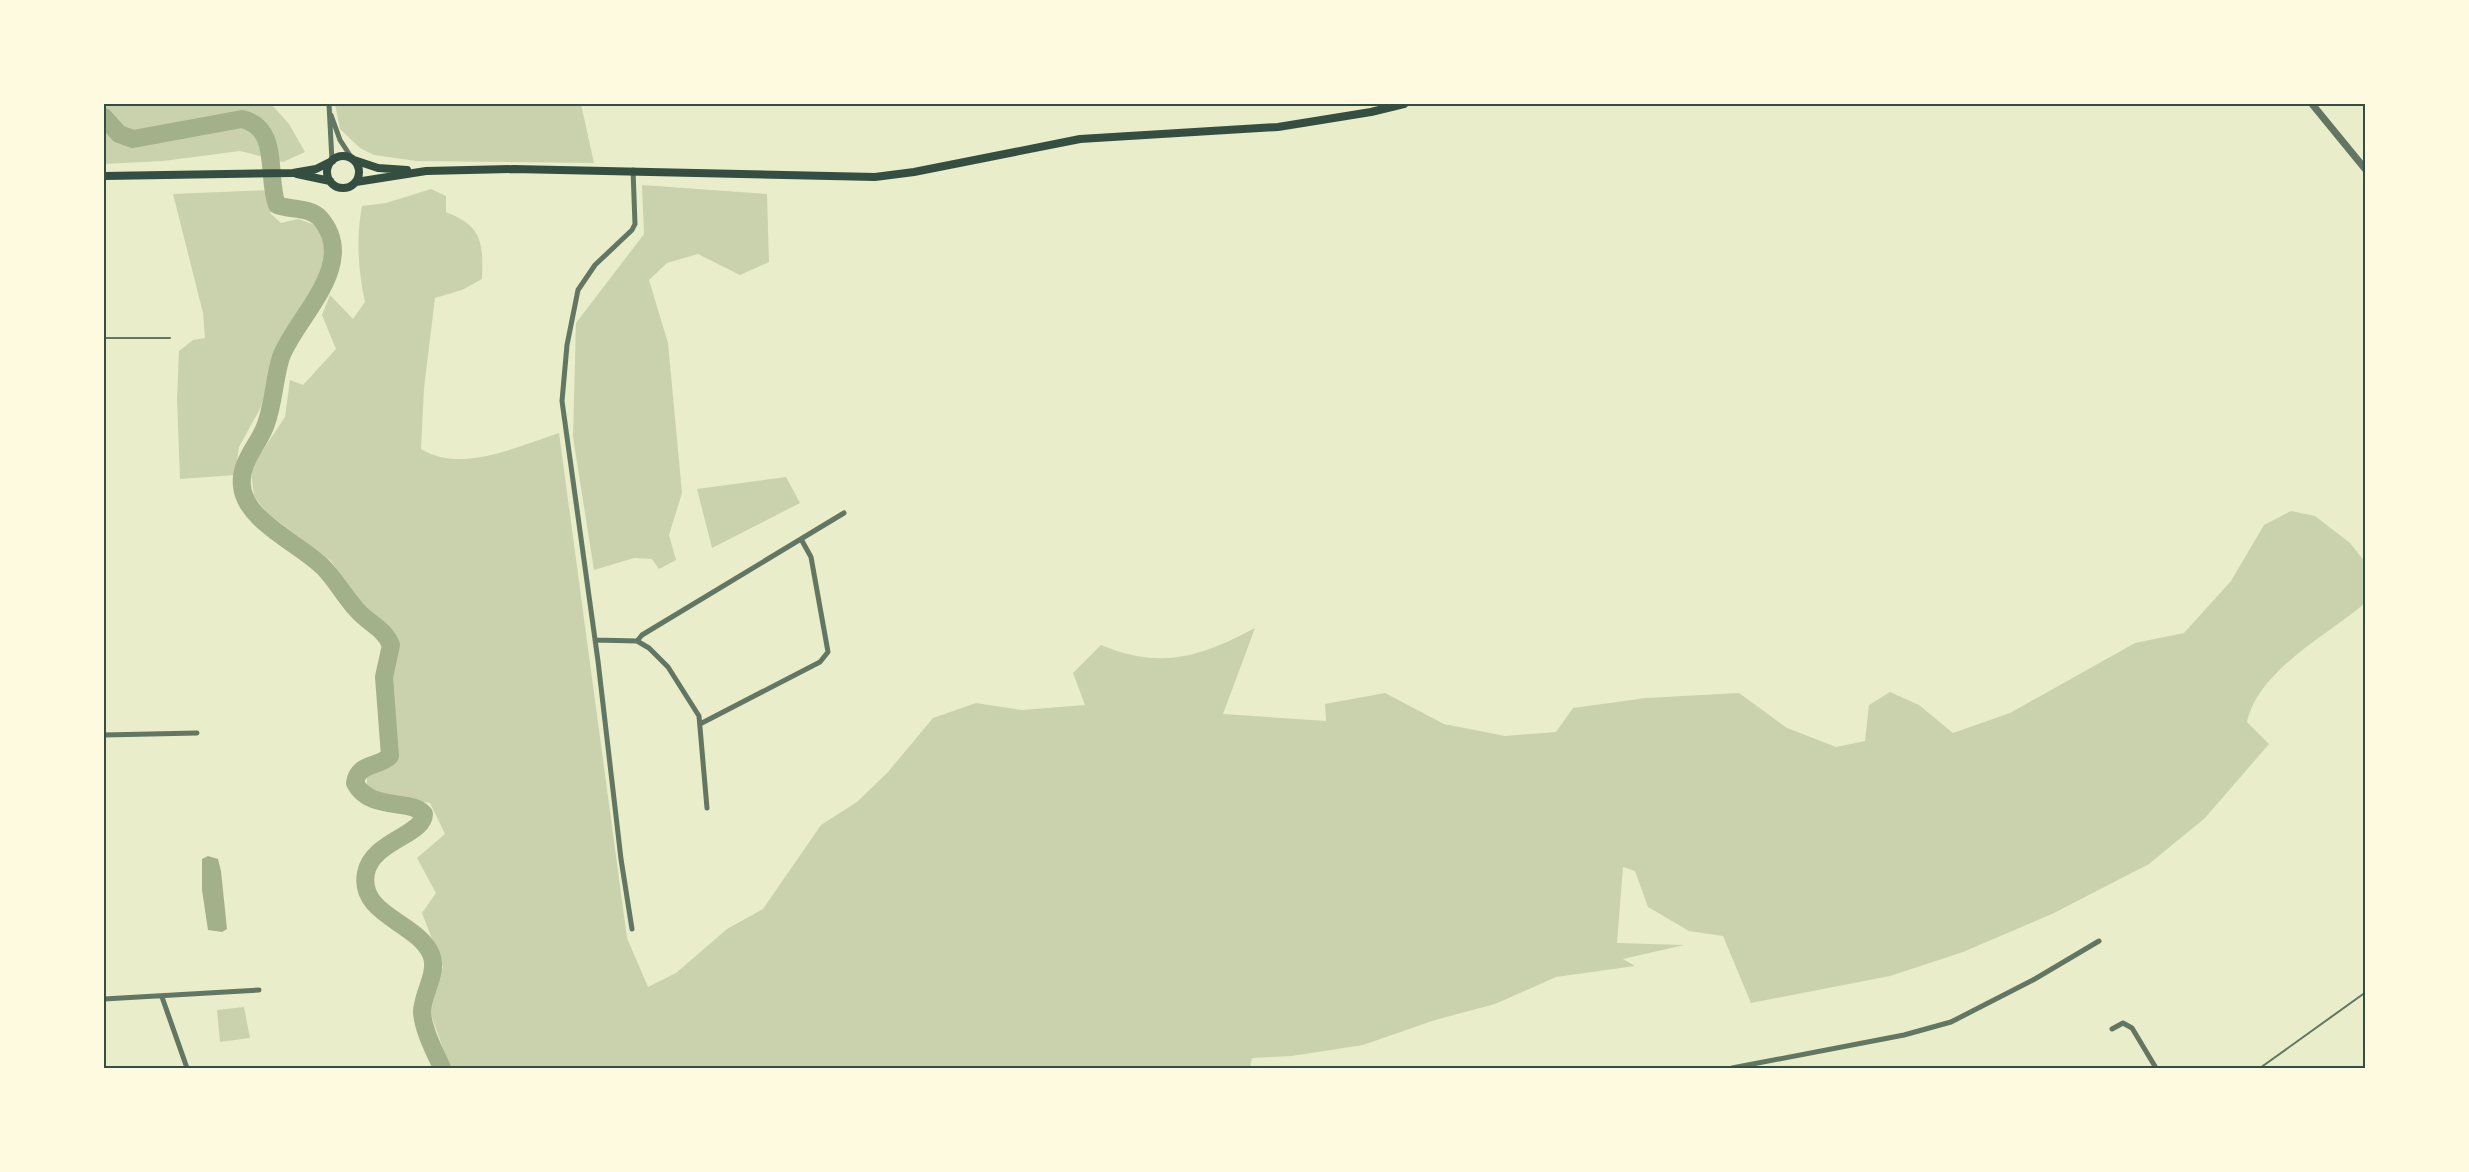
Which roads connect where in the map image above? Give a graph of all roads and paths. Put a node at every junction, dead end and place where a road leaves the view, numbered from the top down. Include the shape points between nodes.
1 (1404, 104) edge
2 (2312, 104) edge
3 (329, 107) edge
4 (353, 160) junction
5 (332, 161) junction
6 (633, 170) junction
7 (2366, 170) edge
8 (426, 171) junction
9 (292, 173) junction
10 (104, 176) edge
11 (330, 182) junction
12 (356, 182) junction
13 (104, 338) edge
14 (170, 339) dead end
15 (844, 513) dead end
16 (801, 539) junction
17 (595, 640) junction
18 (637, 641) junction
19 (700, 724) junction
20 (197, 733) dead end
21 (104, 735) edge
22 (707, 808) dead end
23 (632, 929) dead end
24 (2099, 941) dead end
25 (259, 990) dead end
26 (2366, 992) edge
27 (162, 997) junction
28 (104, 999) edge
29 (2112, 1029) dead end
30 (187, 1068) edge
31 (1732, 1068) edge
32 (2156, 1068) edge
33 (2260, 1068) edge

1 - 6 main road via 1278,127 1080,139 874,177
2 - 7 street
3 - 4 street via 340,140
3 - 5 street
4 - 5 main road via 342,156
4 - 8 main road via 378,168
4 - 12 main road via 359,172
5 - 9 main road via 316,169
5 - 11 main road via 327,171
6 - 8 main road
6 - 17 street via 635,224 582,281 570,321 563,377 564,423
8 - 12 main road
9 - 10 main road
9 - 11 main road
11 - 12 main road via 344,188
13 - 14 lane
15 - 16 street
16 - 18 street
16 - 19 street via 811,557 828,652 820,662
17 - 18 street
17 - 23 street
18 - 19 street via 668,667 699,716
19 - 22 street
20 - 21 street
24 - 31 street via 1951,1022 1904,1035
25 - 27 street
26 - 33 lane
27 - 28 street
27 - 30 street
29 - 32 street via 2123,1023 2132,1028

